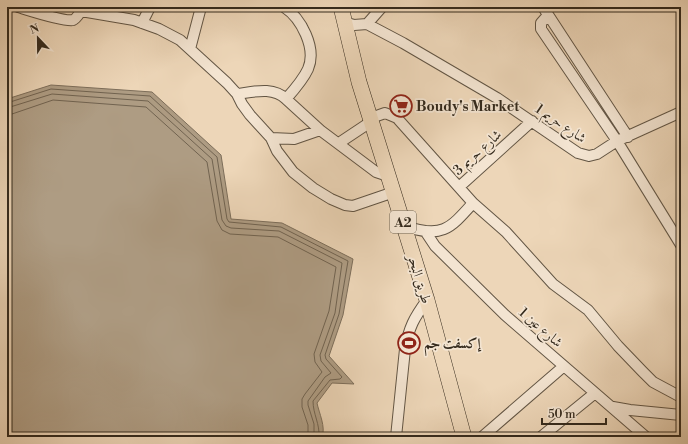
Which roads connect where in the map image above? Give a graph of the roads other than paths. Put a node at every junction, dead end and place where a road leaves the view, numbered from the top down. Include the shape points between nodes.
1 (18, 7) edge
2 (150, 7) edge
3 (201, 7) edge
4 (284, 7) edge
5 (382, 7) edge
6 (81, 9) edge
7 (546, 11) edge
8 (343, 14) edge
9 (142, 23) junction
10 (367, 24) junction
11 (190, 49) junction
12 (237, 94) junction
13 (286, 99) junction
14 (681, 112) edge
15 (372, 119) junction
16 (532, 121) junction
17 (320, 130) junction
18 (628, 136) junction
19 (271, 138) junction
20 (617, 141) junction
21 (339, 143) junction
22 (388, 176) junction
23 (459, 187) junction
24 (394, 192) junction
25 (473, 203) junction
26 (404, 226) junction
27 (425, 231) junction
28 (681, 244) edge
29 (427, 300) junction
30 (564, 366) junction
31 (595, 393) junction
32 (681, 397) edge
33 (611, 406) junction
34 (681, 415) edge
35 (396, 437) edge
36 (464, 437) edge
37 (482, 437) edge
38 (541, 437) edge
39 (646, 437) edge

1 - 6 street via 70,20 75,19
2 - 9 street
3 - 11 street
4 - 13 street via 300,23 310,53 307,70
5 - 10 street
6 - 9 street
7 - 18 street
7 - 20 street via 541,29
8 - 10 street via 354,25
8 - 15 main road, طريق البحر / A2 via 359,82
9 - 11 street via 175,37
10 - 16 street, شارع حريم 1 via 491,94
11 - 12 street
12 - 13 street via 269,91
12 - 19 street via 242,104
13 - 17 street
14 - 18 street, شارع حريم 1
15 - 21 street
15 - 22 main road, طريق البحر / A2
15 - 23 street via 385,113 397,118
16 - 20 street, شارع حريم 1 via 578,153 588,156 597,154
16 - 23 street, شارع حريم 3
17 - 19 street via 294,139
17 - 21 street
18 - 20 street, شارع حريم 1
19 - 24 street via 277,151 293,172 331,199 353,206
20 - 28 street
21 - 22 street via 376,172
22 - 24 main road, طريق البحر / A2
23 - 25 street
24 - 26 main road, طريق البحر / A2
25 - 27 street via 450,226 442,230
25 - 32 street via 506,232 553,284 588,310 612,340 653,382
26 - 27 street
26 - 29 main road, طريق البحر / A2
27 - 30 street, شارع عين 1 via 435,246 506,315
29 - 35 street via 412,322 408,335
29 - 36 main road, طريق البحر / A2
30 - 31 street, شارع عين 1
30 - 37 street
31 - 33 street, شارع عين 1
31 - 38 street
33 - 34 street
33 - 39 street, شارع عين 1

